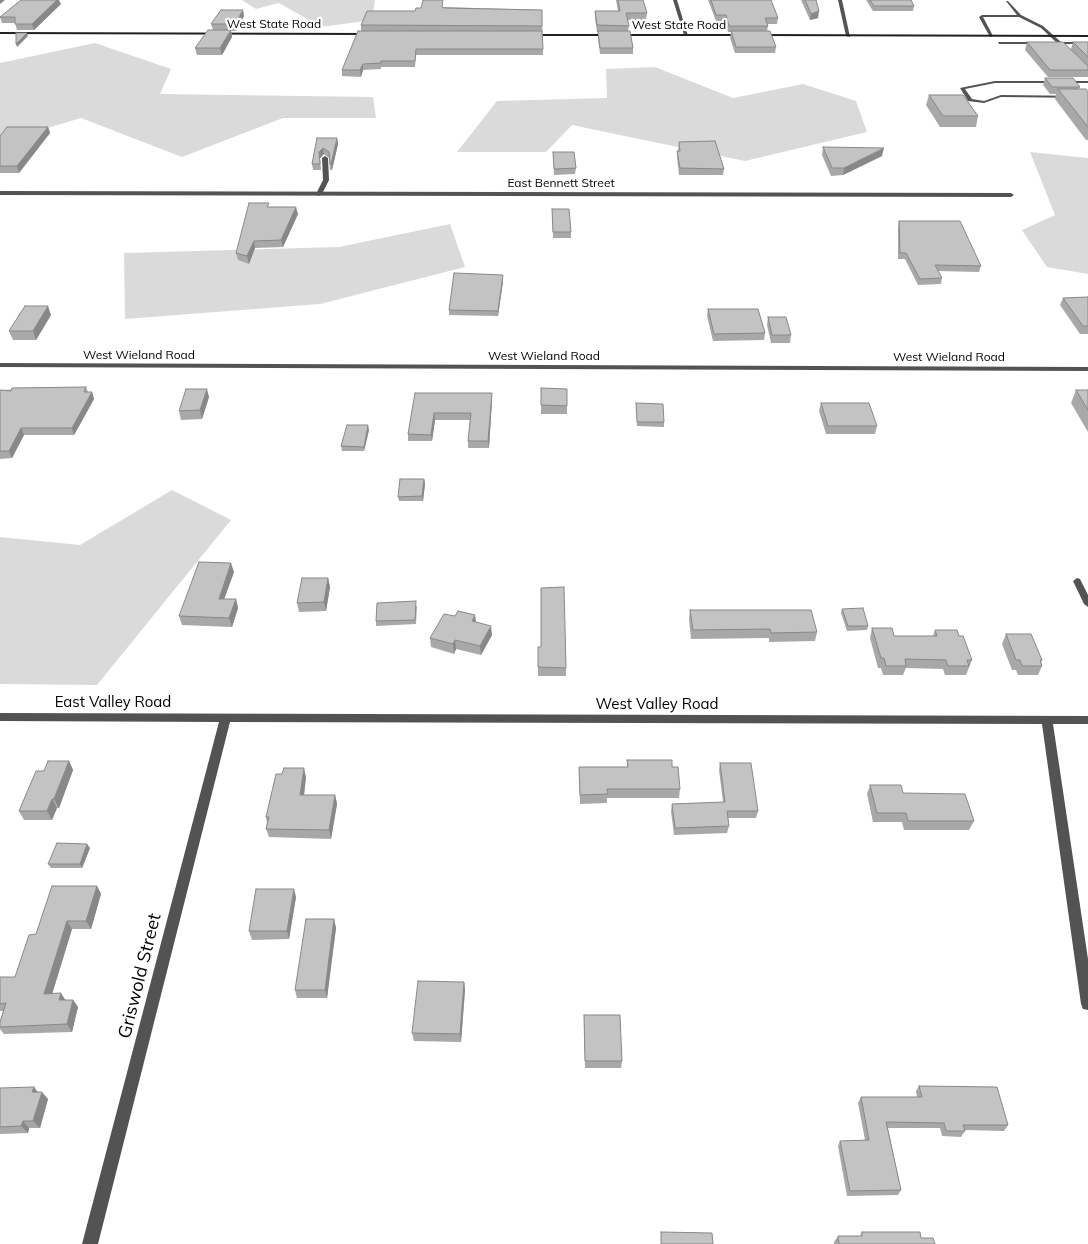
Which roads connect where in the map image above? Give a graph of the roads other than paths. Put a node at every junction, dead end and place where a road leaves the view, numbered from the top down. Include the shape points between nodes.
1 (675, 0) edge
2 (840, 0) edge
3 (1007, 2) dead end
4 (1020, 16) junction
5 (0, 33) edge
6 (376, 34) edge
7 (526, 35) edge
8 (686, 35) junction
9 (848, 36) junction
10 (991, 36) junction
11 (1053, 36) junction
12 (1088, 36) edge
13 (999, 43) dead end
14 (1042, 43) edge
15 (1051, 43) edge
16 (1060, 43) junction
17 (1088, 44) edge
18 (1072, 56) edge
19 (1088, 82) edge
20 (1088, 98) edge
21 (325, 158) edge
22 (0, 193) edge
23 (319, 194) junction
24 (1011, 195) dead end
25 (0, 365) edge
26 (1088, 369) edge
27 (1076, 581) dead end
28 (1088, 604) edge
29 (0, 717) edge
30 (226, 717) junction
31 (1047, 720) junction
32 (1088, 720) edge
33 (1088, 1004) edge
34 (90, 1244) edge

1 - 8 street
2 - 9 street
3 - 4 lane
4 - 10 lane via 982,16
4 - 11 lane
5 - 6 street, West State Road
7 - 8 street, West State Road
8 - 9 street, West State Road
9 - 10 street, West State Road
10 - 11 street, West State Road
11 - 12 street, West State Road
11 - 16 lane
13 - 14 lane
15 - 16 lane
16 - 17 lane
16 - 18 lane
19 - 20 lane via 995,82 962,88 970,100 984,102 1001,96
21 - 23 lane via 326,180
22 - 23 street, East Bennett Street
23 - 24 street, East Bennett Street
25 - 26 street, West Wieland Road
27 - 28 lane
29 - 30 street, East Valley Road
30 - 31 street, West Valley Road
30 - 34 street, Griswold Street
31 - 32 street, West Valley Road
31 - 33 street

